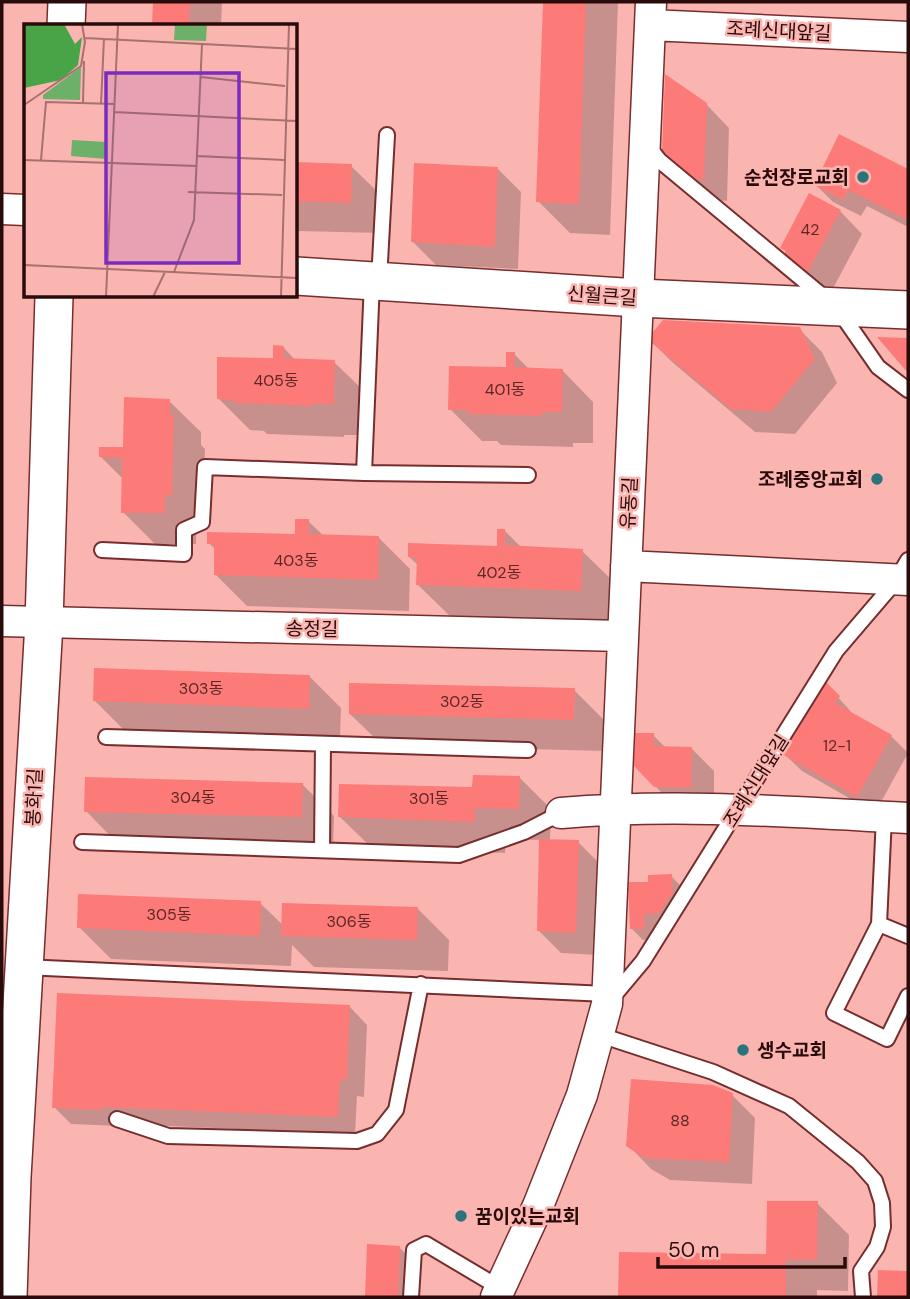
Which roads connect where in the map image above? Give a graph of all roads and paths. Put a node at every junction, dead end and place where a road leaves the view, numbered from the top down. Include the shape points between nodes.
1 (67, 2) edge
2 (650, 13) edge
3 (66, 24) edge
4 (908, 37) edge
5 (387, 135) dead end
6 (644, 142) junction
7 (2, 209) edge
8 (24, 210) edge
9 (298, 276) edge
10 (375, 280) junction
11 (54, 298) edge
12 (638, 298) junction
13 (837, 308) junction
14 (908, 310) edge
15 (908, 390) edge
16 (364, 473) junction
17 (528, 475) dead end
18 (102, 550) dead end
19 (626, 566) junction
20 (904, 573) edge
21 (2, 621) edge
22 (44, 623) junction
23 (623, 636) junction
24 (106, 737) dead end
25 (323, 744) junction
26 (528, 750) dead end
27 (615, 808) junction
28 (738, 809) junction
29 (561, 813) joint
30 (896, 817) edge
31 (82, 842) dead end
32 (322, 850) junction
33 (879, 923) junction
34 (908, 936) edge
35 (24, 967) junction
36 (421, 984) junction
37 (908, 996) edge
38 (607, 999) junction
39 (597, 1034) junction
40 (117, 1119) dead end
41 (498, 1293) edge
42 (8, 1297) edge
43 (411, 1297) edge
44 (863, 1297) edge

1 - 3 street
2 - 4 street, 조례신대앞길
2 - 6 street, 유동길
5 - 10 lane
6 - 12 street, 유동길
6 - 13 lane via 660,161
7 - 8 street
9 - 10 street, 신월큰길
10 - 12 street, 신월큰길
10 - 16 lane
11 - 22 street, 봉화1길
12 - 13 street, 신월큰길
12 - 19 street, 유동길
13 - 14 street, 신월큰길
13 - 15 lane via 878,367
16 - 17 lane
16 - 18 lane via 205,467 202,522 184,530 184,554
19 - 20 street
19 - 23 street, 유동길
20 - 28 lane, 조례신대앞길 via 836,651
21 - 22 street, 송정길
22 - 23 street, 송정길
22 - 35 street, 봉화1길
23 - 27 street, 유동길
24 - 25 lane
25 - 26 lane
25 - 32 lane
27 - 28 street
27 - 29 street
27 - 38 street, 유동길
28 - 30 street
28 - 38 lane, 조례신대앞길 via 643,961
29 - 32 lane via 524,832 458,855
30 - 33 lane
31 - 32 lane
33 - 34 lane
33 - 37 lane via 834,1013 887,1039
35 - 36 lane
35 - 42 street, 봉화1길
36 - 38 lane
36 - 40 lane via 396,1110 377,1135 357,1141 168,1136
38 - 39 street, 유동길
39 - 41 street, 유동길 via 582,1095
39 - 44 lane via 713,1072 789,1106 858,1162 875,1181 883,1227 877,1247 861,1271
41 - 43 lane via 426,1244 415,1250

